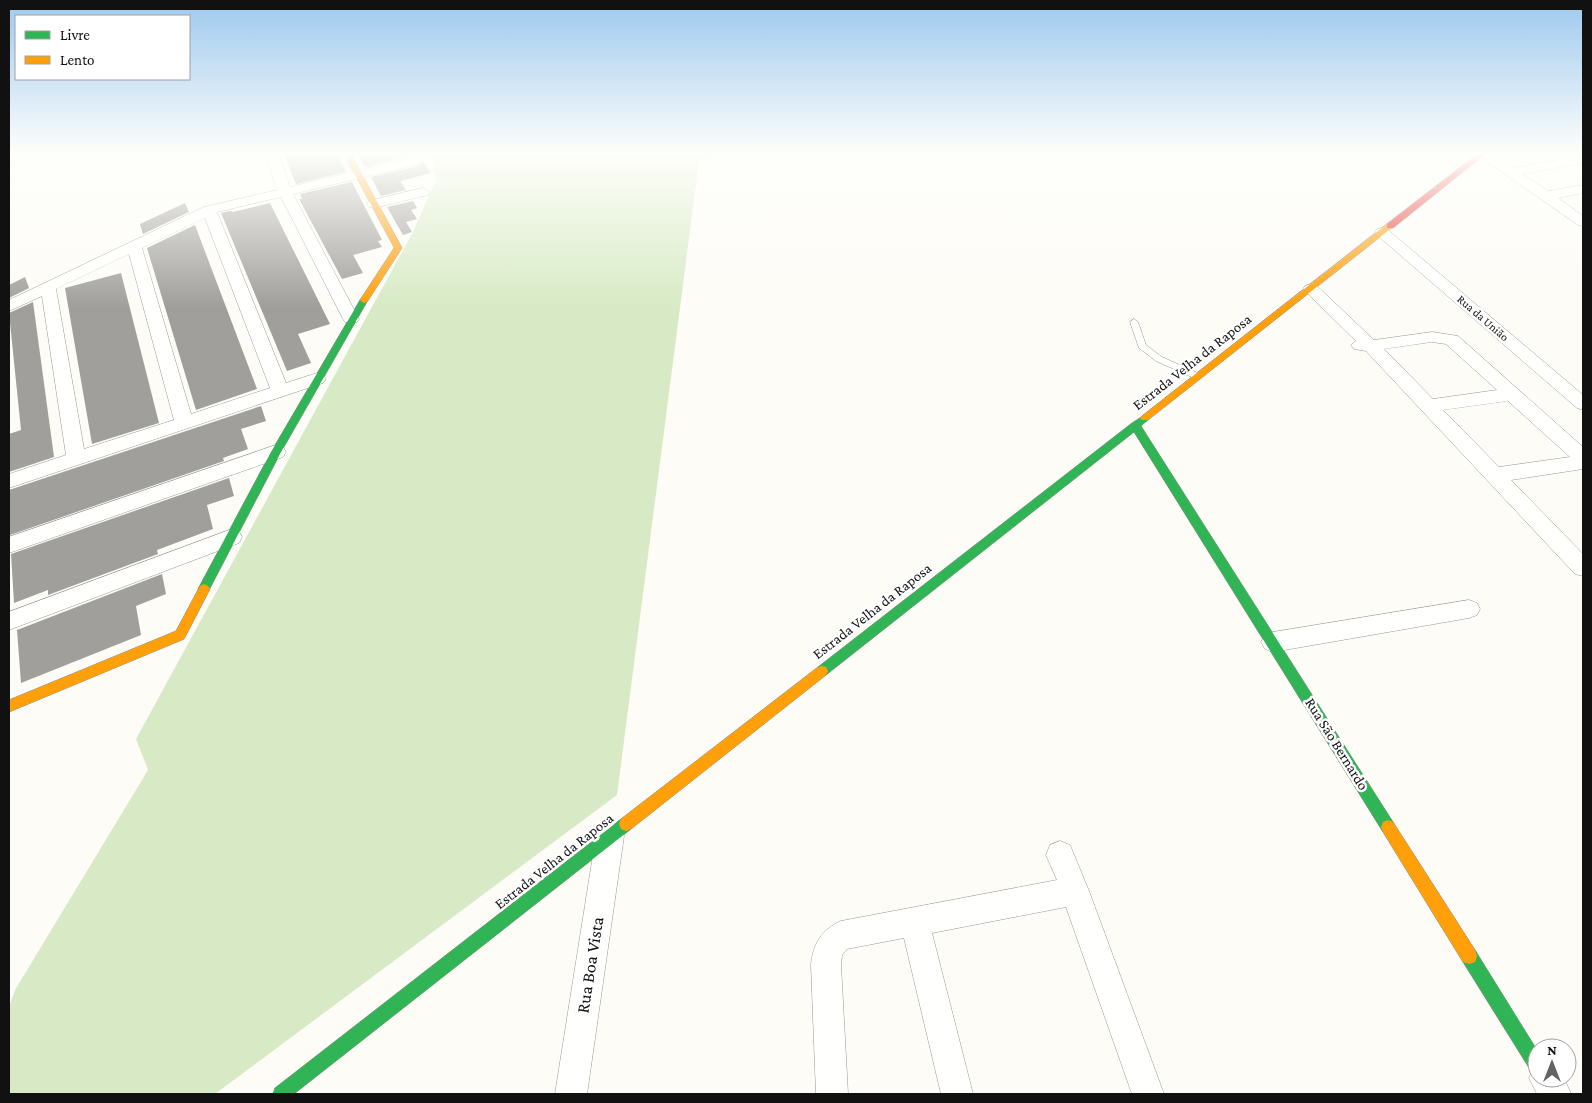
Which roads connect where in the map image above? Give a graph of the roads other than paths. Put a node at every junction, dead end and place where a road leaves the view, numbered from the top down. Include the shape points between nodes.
1 (237, 203) edge
2 (291, 203) edge
3 (1418, 203) edge
4 (1557, 203) edge
5 (374, 204) edge
6 (209, 210) junction
7 (1583, 222) edge
8 (1382, 232) junction
9 (134, 246) junction
10 (48, 287) junction
11 (1305, 293) junction
12 (9, 306) edge
13 (351, 319) junction
14 (1134, 322) dead end
15 (1372, 347) junction
16 (1196, 376) junction
17 (317, 379) junction
18 (280, 391) junction
19 (1513, 394) junction
20 (1583, 404) edge
21 (1429, 406) junction
22 (184, 423) junction
23 (1135, 425) junction
24 (276, 452) junction
25 (76, 458) junction
26 (1583, 458) edge
27 (1583, 462) edge
28 (1495, 475) junction
29 (9, 481) edge
30 (232, 537) junction
31 (9, 545) edge
32 (1583, 568) edge
33 (1469, 609) dead end
34 (9, 621) edge
35 (1273, 642) junction
36 (9, 706) edge
37 (610, 836) junction
38 (1060, 855) dead end
39 (1075, 891) junction
40 (915, 922) junction
41 (1527, 1049) edge
42 (281, 1094) edge
43 (571, 1094) edge
44 (832, 1094) edge
45 (957, 1094) edge
46 (1148, 1094) edge

1 - 6 street
2 - 13 street
3 - 8 street, Estrada Velha da Raposa
4 - 7 street
5 - 13 street via 398,248
6 - 9 street
6 - 18 street
8 - 11 street, Estrada Velha da Raposa
8 - 20 street, Rua da União
9 - 10 street
9 - 22 street
10 - 12 street
10 - 25 street
11 - 15 street via 1344,340
11 - 16 street, Estrada Velha da Raposa
13 - 17 street
14 - 16 lane via 1142,346 1158,359
15 - 19 street via 1448,338
15 - 21 street
16 - 23 street, Estrada Velha da Raposa
17 - 18 street
17 - 24 street
18 - 22 street
19 - 21 street
19 - 26 street
21 - 28 street
22 - 25 street
23 - 35 street, Rua São Bernardo
23 - 37 street, Estrada Velha da Raposa
24 - 30 street
24 - 31 street
25 - 29 street
27 - 28 street
28 - 32 street
30 - 34 street
30 - 36 street via 180,635
33 - 35 street
35 - 41 street, Rua São Bernardo
37 - 42 street, Estrada Velha da Raposa
37 - 43 street, Rua Boa Vista
38 - 39 street
39 - 40 street
39 - 46 street
40 - 44 street via 841,936 827,950
40 - 45 street

